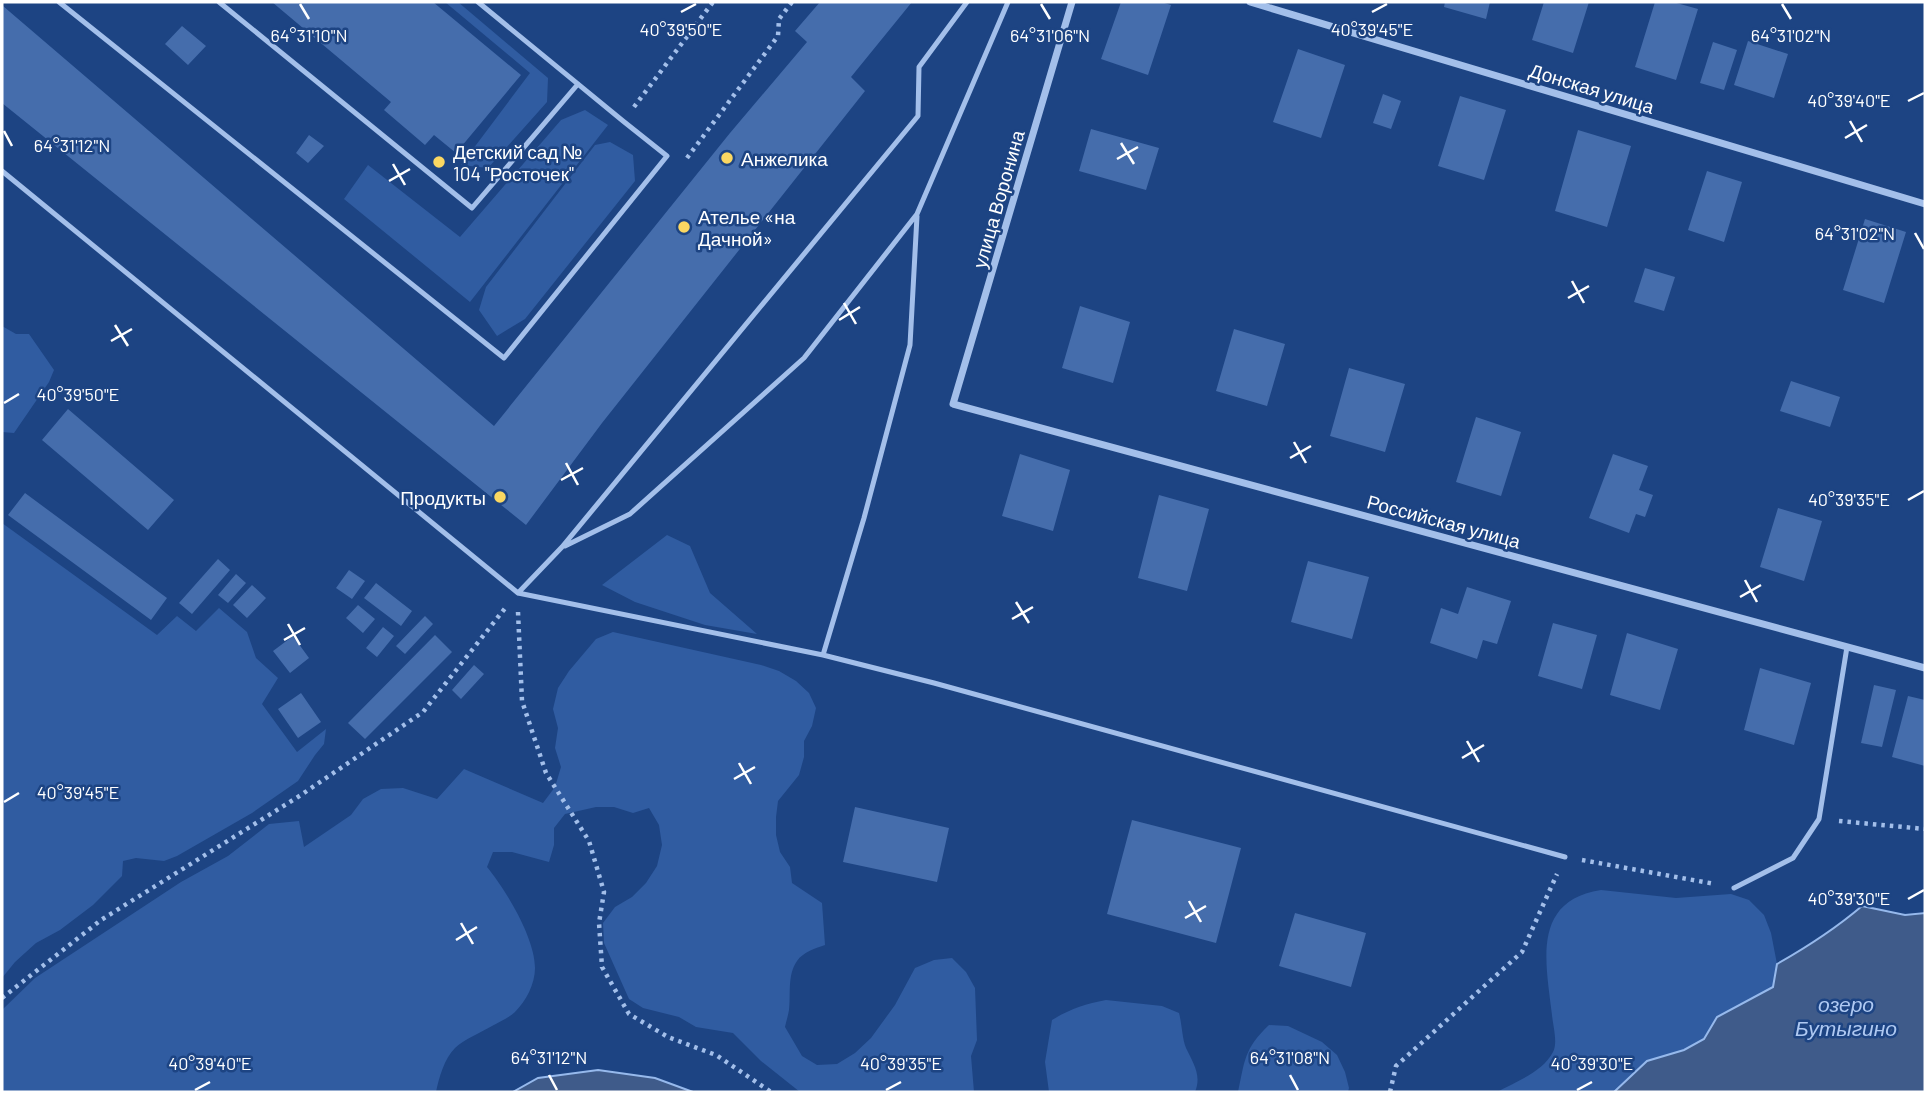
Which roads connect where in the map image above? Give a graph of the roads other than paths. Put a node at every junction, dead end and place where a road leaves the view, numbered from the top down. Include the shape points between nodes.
1 (60, 2) edge
2 (219, 2) edge
3 (478, 2) edge
4 (967, 2) edge
5 (1008, 2) edge
6 (1072, 2) edge
7 (1250, 2) edge
8 (578, 84) junction
9 (2, 171) edge
10 (1925, 204) edge
11 (917, 214) junction
12 (954, 404) joint
13 (562, 547) junction
14 (518, 593) junction
15 (1847, 647) junction
16 (823, 656) junction
17 (1925, 668) edge
18 (1565, 857) road end
19 (1734, 888) road end

1 - 8 lane via 504,358 667,156
2 - 8 lane via 472,208
3 - 8 lane
4 - 13 lane via 919,67 918,116
5 - 11 lane
6 - 12 street, улица Воронина
7 - 10 street, Донская улица
9 - 14 lane
11 - 13 lane via 804,358 630,514
11 - 16 lane via 910,345
12 - 15 street, Российская улица
13 - 14 lane
14 - 16 lane
15 - 17 street, Российская улица
15 - 19 lane via 1819,819 1793,858
16 - 18 lane

